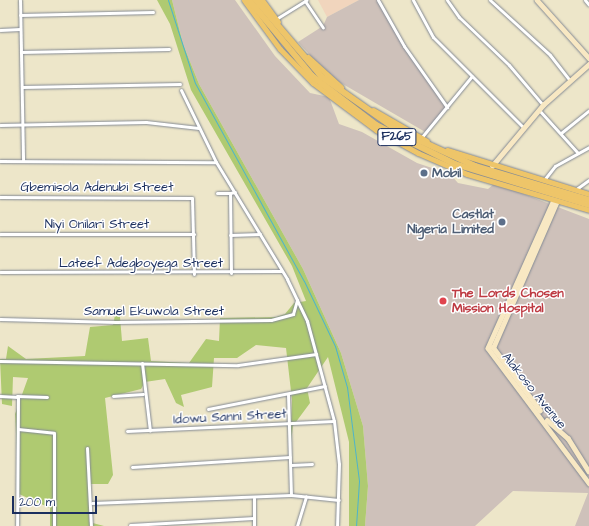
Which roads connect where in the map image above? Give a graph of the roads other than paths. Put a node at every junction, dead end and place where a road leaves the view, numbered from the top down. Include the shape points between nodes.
1 (20, 0) edge
2 (244, 0) edge
3 (249, 0) edge
4 (256, 0) edge
5 (262, 0) edge
6 (378, 0) edge
7 (413, 0) edge
8 (448, 0) edge
9 (490, 0) edge
10 (536, 0) edge
11 (585, 0) edge
12 (306, 1) edge
13 (589, 5) edge
14 (153, 12) dead end
15 (20, 15) junction
16 (276, 19) junction
17 (323, 28) dead end
18 (20, 29) junction
19 (0, 30) edge
20 (169, 49) dead end
21 (21, 52) junction
22 (589, 58) edge
23 (589, 64) edge
24 (472, 76) junction
25 (569, 80) junction
26 (180, 84) dead end
27 (22, 87) junction
28 (181, 90) dead end
29 (543, 105) junction
30 (447, 107) junction
31 (539, 110) junction
32 (589, 110) edge
33 (360, 117) junction
34 (0, 125) edge
35 (23, 125) junction
36 (199, 128) junction
37 (524, 128) junction
38 (561, 132) junction
39 (424, 141) junction
40 (589, 147) edge
41 (578, 153) junction
42 (0, 161) edge
43 (23, 161) junction
44 (216, 162) junction
45 (492, 166) junction
46 (589, 180) edge
47 (543, 181) junction
48 (504, 184) junction
49 (575, 190) junction
50 (235, 192) junction
51 (230, 193) junction
52 (217, 194) dead end
53 (589, 194) edge
54 (0, 197) edge
55 (556, 200) junction
56 (589, 200) edge
57 (589, 205) edge
58 (589, 210) edge
59 (0, 234) edge
60 (194, 234) junction
61 (260, 234) junction
62 (230, 235) junction
63 (281, 271) junction
64 (0, 272) edge
65 (231, 273) junction
66 (194, 274) junction
67 (297, 300) junction
68 (0, 319) edge
69 (316, 354) junction
70 (0, 361) edge
71 (142, 363) junction
72 (325, 386) junction
73 (143, 394) junction
74 (288, 394) junction
75 (0, 396) edge
76 (17, 396) junction
77 (113, 396) dead end
78 (47, 397) dead end
79 (208, 409) dead end
80 (334, 422) junction
81 (290, 425) junction
82 (18, 429) junction
83 (127, 431) dead end
84 (150, 431) junction
85 (567, 437) junction
86 (561, 441) junction
87 (87, 448) dead end
88 (290, 457) junction
89 (312, 464) dead end
90 (291, 465) junction
91 (132, 467) dead end
92 (589, 471) edge
93 (589, 483) edge
94 (291, 496) junction
95 (306, 496) junction
96 (254, 498) junction
97 (339, 500) junction
98 (92, 503) junction
99 (254, 518) junction
100 (130, 525) dead end
101 (17, 526) edge
102 (54, 526) edge
103 (91, 526) edge
104 (254, 526) edge
105 (297, 526) edge
106 (337, 526) edge

1 - 15 street
2 - 33 main road via 290,59 327,95
3 - 33 highway, F265 via 308,72
4 - 39 highway, F265 via 300,55 335,88 364,110
5 - 16 main road
6 - 30 street via 404,46
7 - 24 street via 433,37
8 - 29 street via 459,17 509,65
9 - 25 street via 550,55
10 - 22 street
11 - 13 street
12 - 16 street
12 - 17 street
14 - 15 street
15 - 18 street
16 - 39 main road via 317,66 349,94
18 - 19 street
18 - 21 street
20 - 21 street
21 - 27 street
23 - 25 street
24 - 30 street
24 - 37 street
25 - 29 street
26 - 27 street
27 - 35 street
28 - 36 street
29 - 31 street
30 - 39 street
31 - 37 street
31 - 38 street
32 - 38 street
33 - 48 highway, F265 via 437,157
34 - 35 street
35 - 36 street via 146,122
35 - 43 street
36 - 44 street
37 - 45 street
38 - 41 street
39 - 45 main road
39 - 56 highway, F265 via 480,168
40 - 41 street
41 - 47 street via 552,168
42 - 43 street
43 - 44 street
44 - 50 street
45 - 47 main road
46 - 49 street
47 - 49 main road
48 - 55 main road
48 - 57 highway, F265
49 - 53 main road
50 - 51 street
50 - 61 street
51 - 52 street
51 - 62 street
54 - 60 street, Gbemisola Adenubi Street via 194,199
55 - 58 main road
55 - 85 street, Alakoso Avenue via 493,348 543,415
55 - 86 street, Alakoso Avenue via 488,348 505,374
59 - 60 street, Niyi Onilari Street
60 - 66 street
61 - 62 street
61 - 63 street
62 - 65 street
63 - 65 street, Lateef Adegboyega Street
63 - 67 street
64 - 66 street, Lateef Adegboyega Street
65 - 66 street, Lateef Adegboyega Street
67 - 68 street, Samuel Ekuwola Street via 293,314 271,320 116,322
67 - 69 street
69 - 71 street via 238,366
69 - 72 street
70 - 71 street
71 - 73 street
72 - 74 street
72 - 80 street
73 - 77 street
73 - 84 street
74 - 79 street
74 - 81 street
75 - 76 street
76 - 78 street
76 - 82 street
80 - 81 street, Idowu Sanni Street
80 - 97 street
81 - 84 street, Idowu Sanni Street
81 - 88 street
82 - 101 street
82 - 102 street via 54,433
83 - 84 street, Idowu Sanni Street
85 - 86 street
85 - 92 street, Alakoso Avenue
86 - 93 street, Alakoso Avenue
87 - 98 street
88 - 90 street
88 - 91 street
89 - 90 street
90 - 94 street
94 - 95 street
94 - 96 street
95 - 97 street
95 - 105 street
96 - 98 street
96 - 99 street
97 - 106 street
98 - 103 street
99 - 100 street
99 - 104 street

